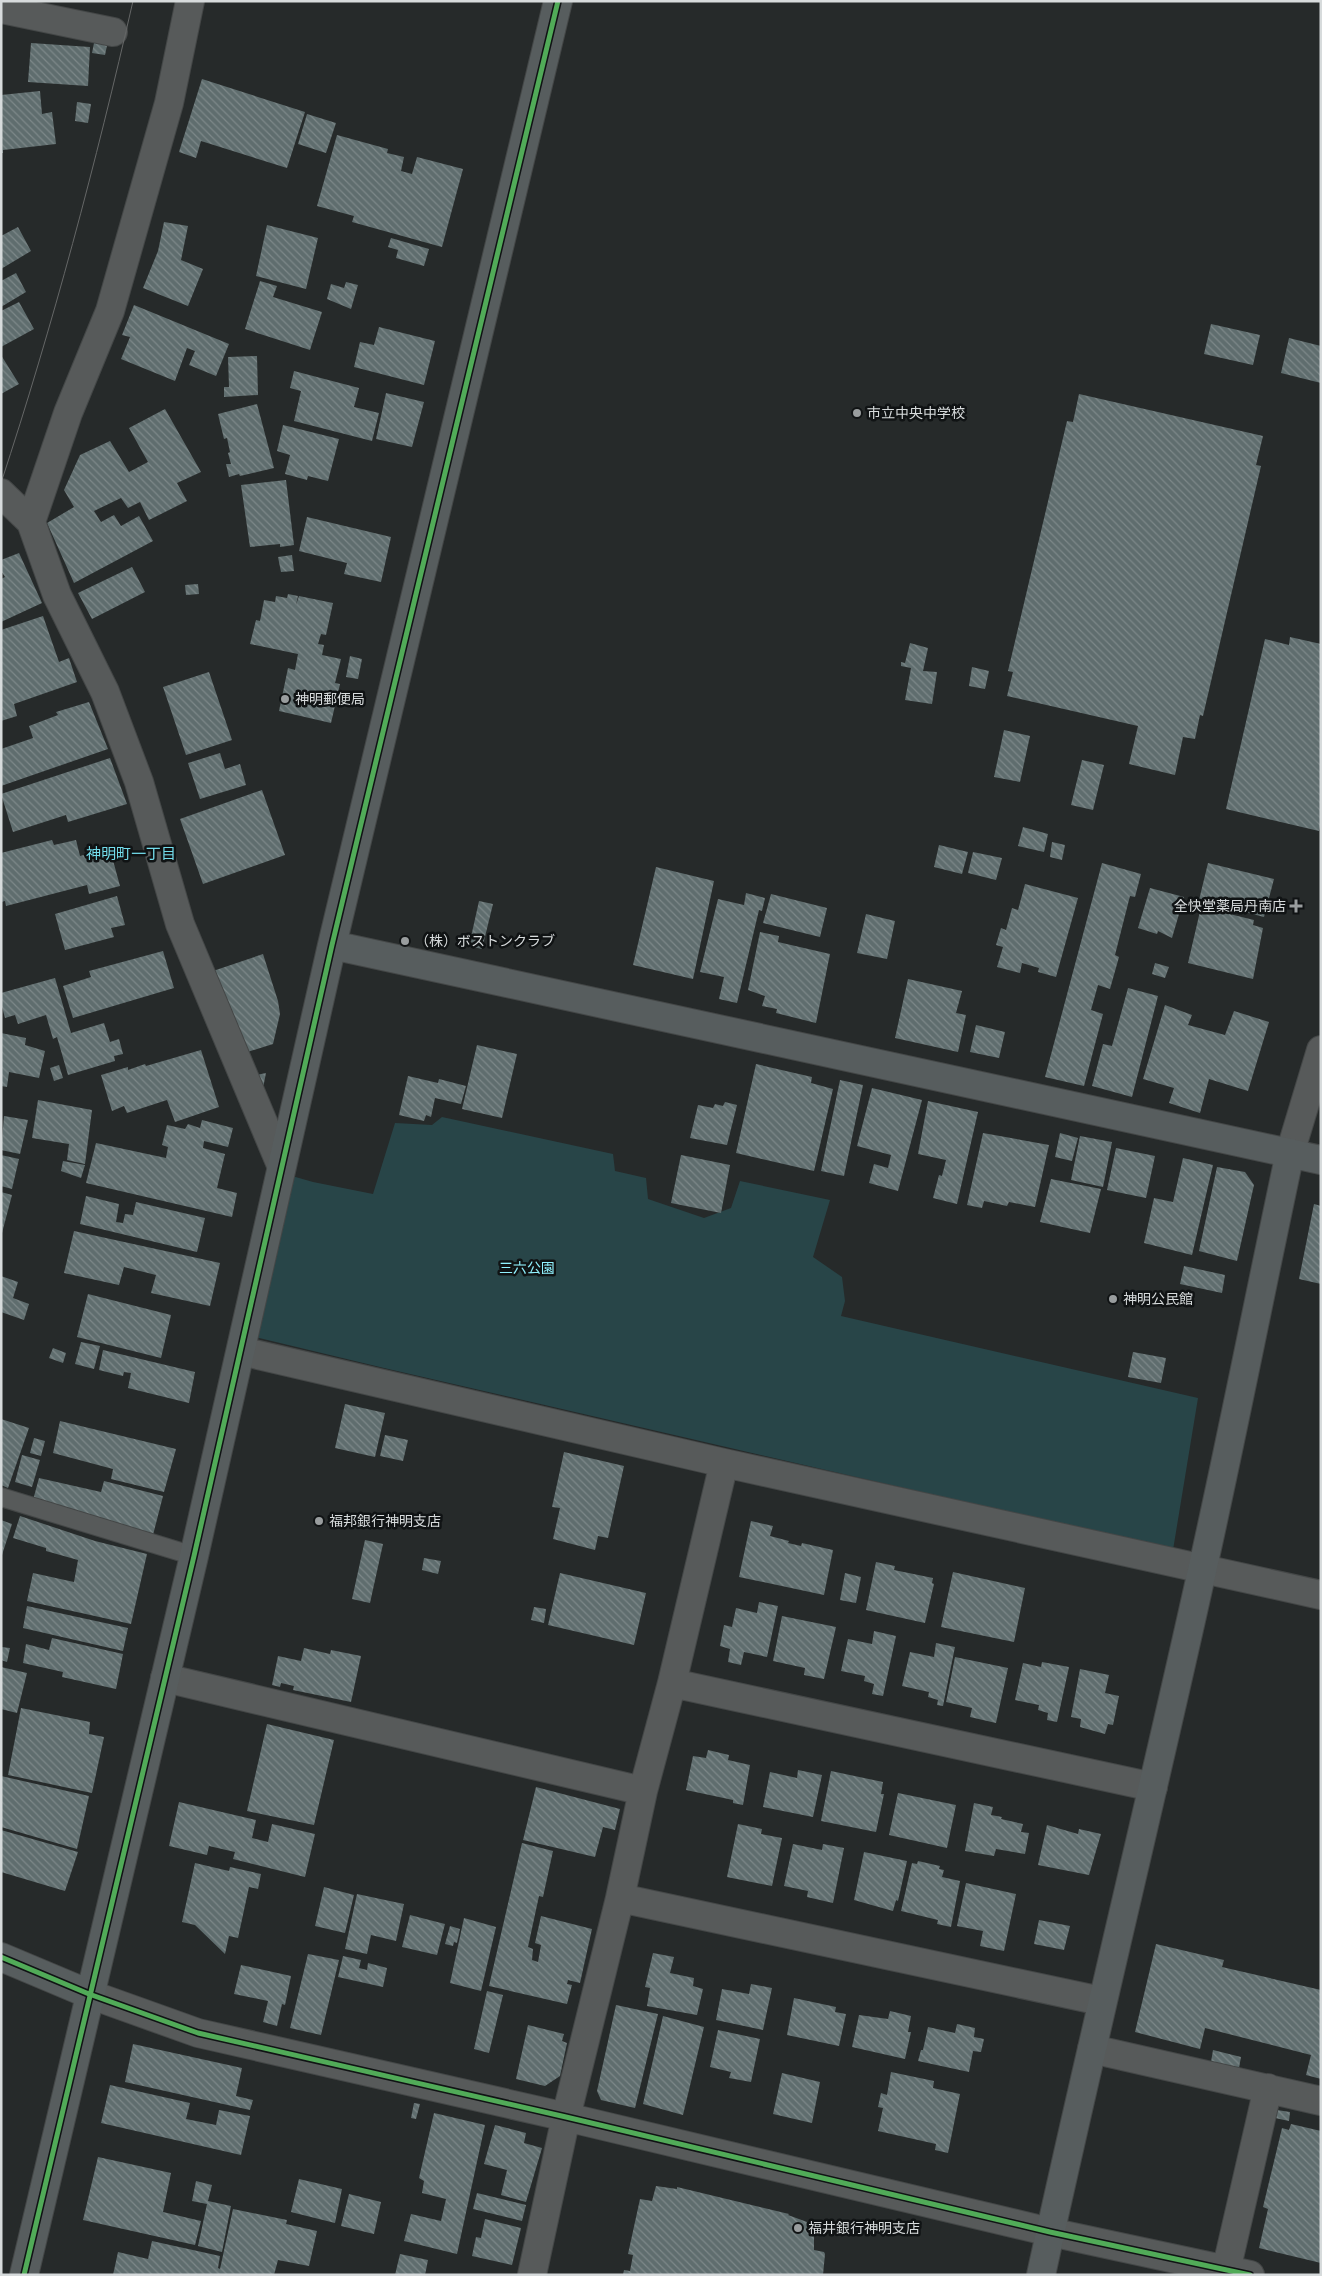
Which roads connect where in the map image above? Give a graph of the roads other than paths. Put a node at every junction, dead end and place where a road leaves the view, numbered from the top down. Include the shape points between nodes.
1 (190, 1) edge
2 (558, 1) edge
3 (1, 9) edge
4 (113, 32) dead end
5 (1, 493) edge
6 (31, 522) junction
7 (332, 945) junction
8 (1321, 1050) edge
9 (1290, 1153) junction
10 (1321, 1160) edge
11 (281, 1165) junction
12 (241, 1351) junction
13 (724, 1463) junction
14 (1, 1498) edge
15 (194, 1556) junction
16 (1203, 1569) junction
17 (1321, 1595) edge
18 (165, 1678) junction
19 (672, 1683) junction
20 (1153, 1788) junction
21 (643, 1791) junction
22 (620, 1898) junction
23 (1, 1957) edge
24 (89, 1994) junction
25 (1101, 2001) junction
26 (1092, 2049) junction
27 (1268, 2088) junction
28 (1321, 2101) edge
29 (566, 2117) junction
30 (1050, 2232) junction
31 (1234, 2273) edge
32 (24, 2275) edge
33 (532, 2275) edge
34 (1040, 2275) edge

1 - 6 street via 169,103 110,311 68,413
2 - 7 street
3 - 4 street
5 - 6 street
6 - 11 street via 57,595 105,692 139,782 180,924
7 - 9 street
7 - 11 street
8 - 9 street
9 - 10 street
9 - 16 street
11 - 12 street
12 - 13 street
12 - 15 street
13 - 16 street
13 - 19 street
14 - 15 lane
15 - 18 street
16 - 17 street
16 - 20 street
18 - 21 street
18 - 24 street
19 - 20 street
19 - 21 street
20 - 25 street
21 - 22 street
22 - 25 street
22 - 29 street
23 - 24 street
24 - 29 street via 198,2033
24 - 32 street
25 - 26 street
26 - 27 street
26 - 30 street
27 - 28 street
27 - 31 street
29 - 30 street
29 - 33 street
30 - 31 street
30 - 34 street

